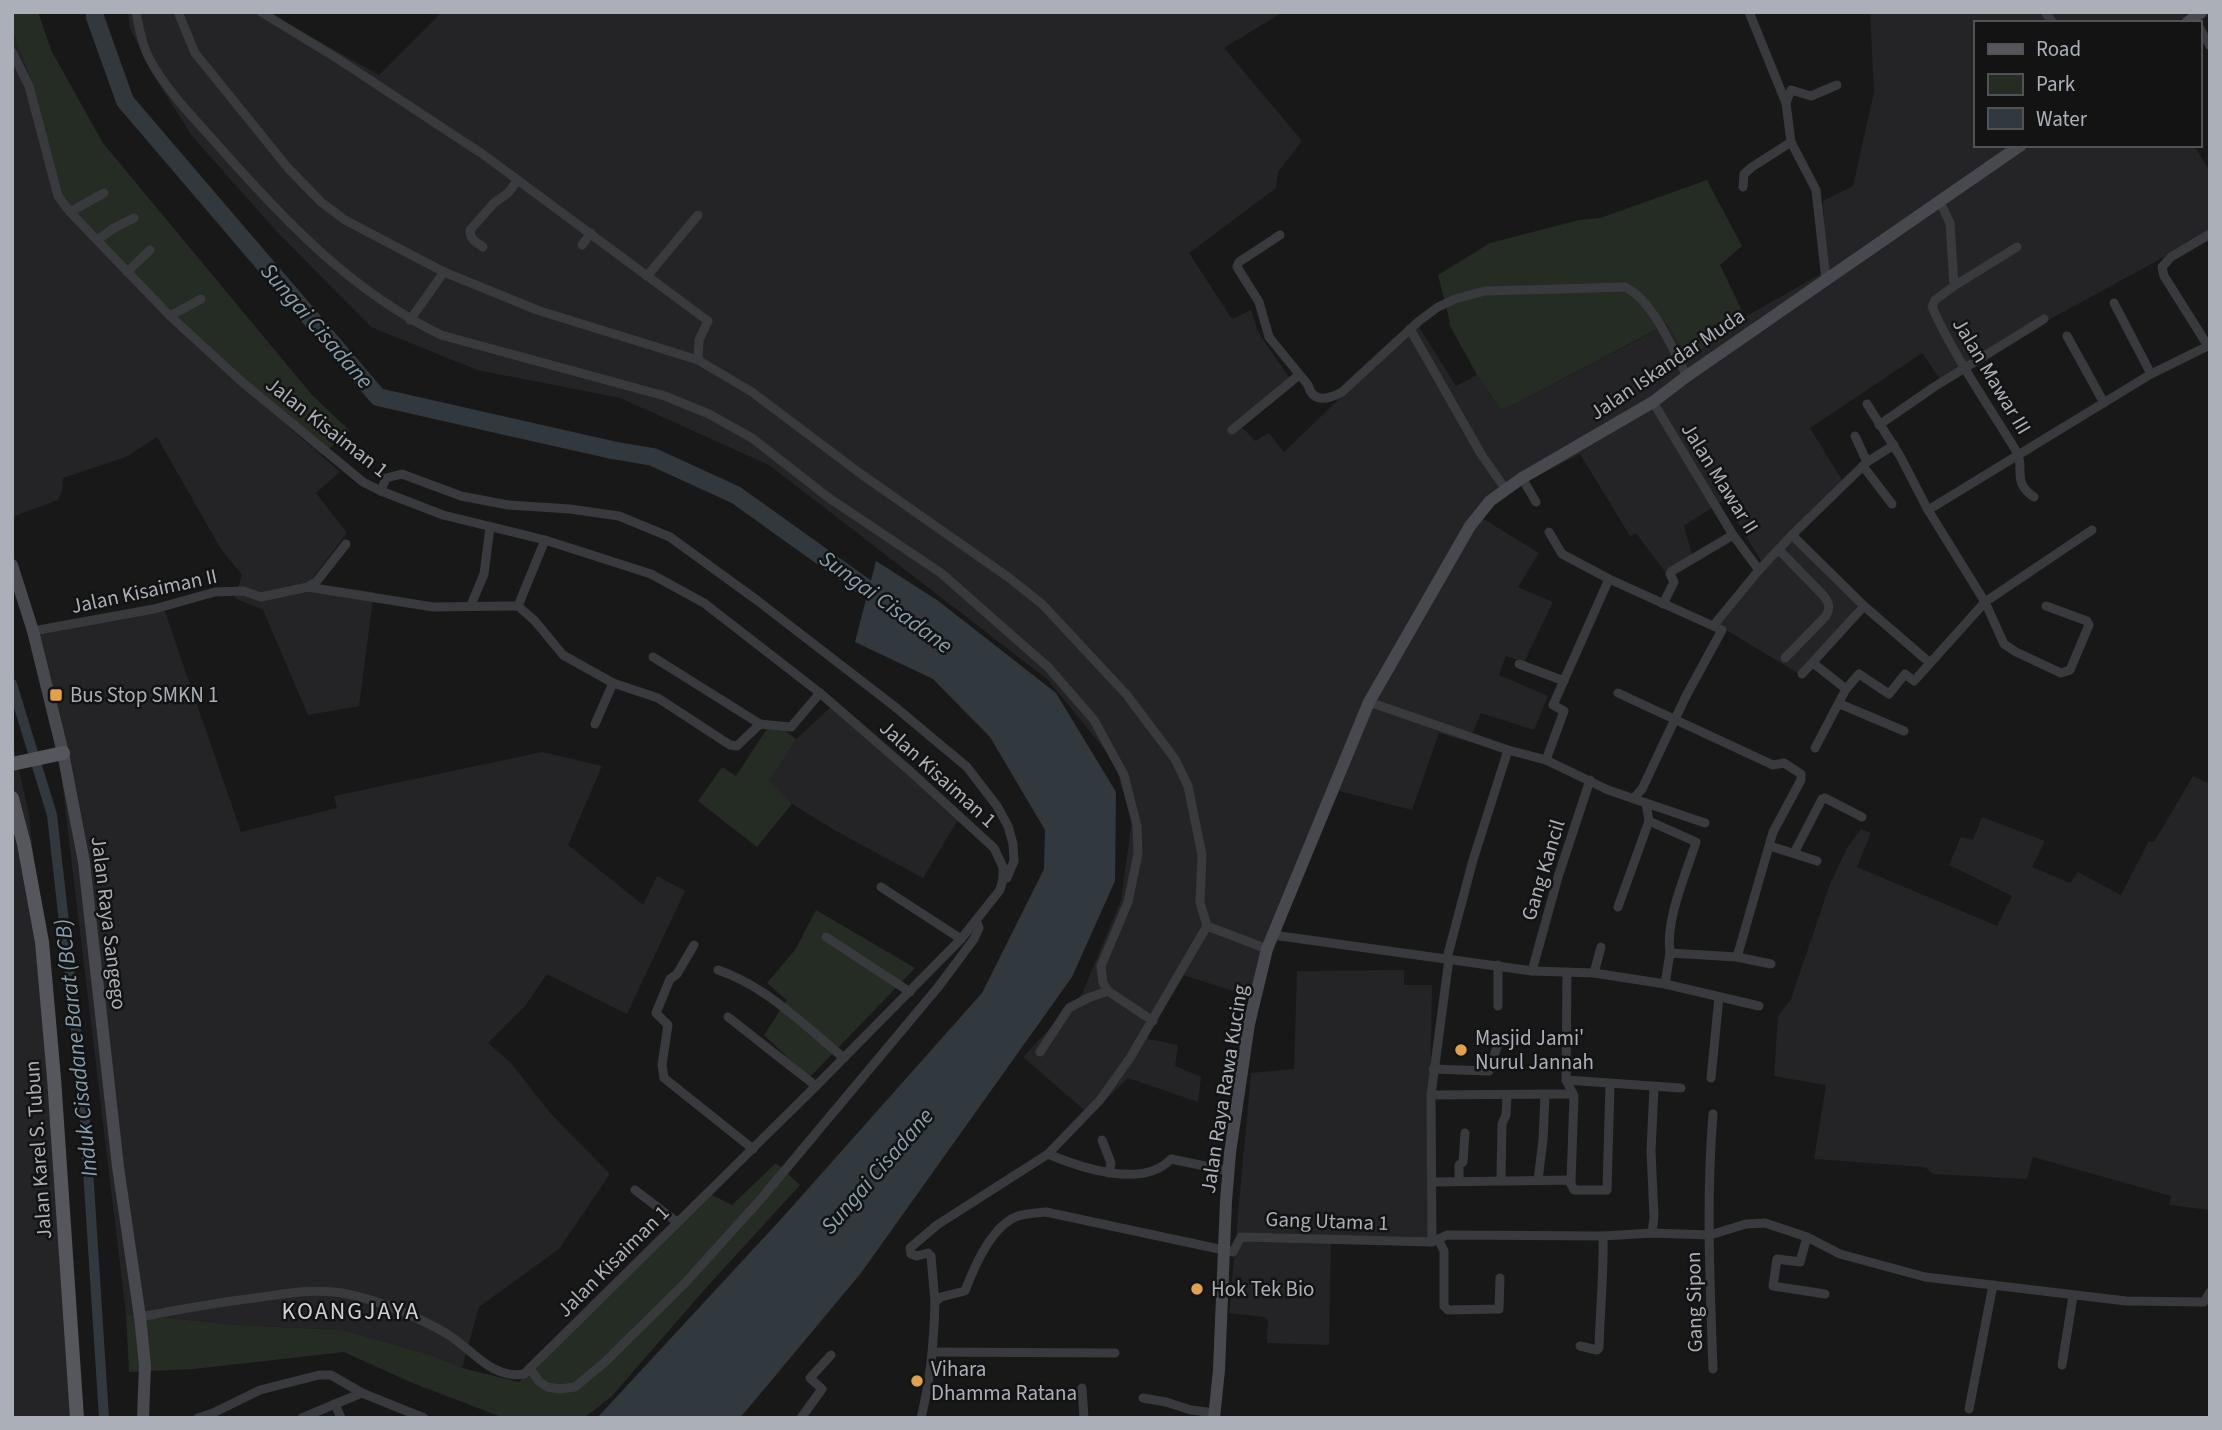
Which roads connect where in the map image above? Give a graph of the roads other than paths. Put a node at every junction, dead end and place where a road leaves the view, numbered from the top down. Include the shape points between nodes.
1 (136, 12) edge
2 (261, 12) edge
3 (1749, 12) edge
4 (178, 13) edge
5 (2201, 30) edge
6 (2210, 46) edge
7 (12, 52) edge
8 (1837, 85) dead end
9 (1786, 103) junction
10 (1791, 142) junction
11 (2018, 147) edge
12 (519, 180) junction
13 (1743, 187) dead end
14 (104, 193) dead end
15 (1940, 202) junction
16 (70, 212) junction
17 (698, 215) dead end
18 (134, 218) dead end
19 (591, 233) junction
20 (2210, 234) edge
21 (1280, 235) dead end
22 (97, 240) junction
23 (582, 245) dead end
24 (483, 247) dead end
25 (2017, 247) dead end
26 (150, 250) dead end
27 (127, 272) junction
28 (444, 272) junction
29 (647, 276) junction
30 (1826, 280) junction
31 (1954, 286) junction
32 (201, 299) dead end
33 (2114, 303) dead end
34 (170, 316) junction
35 (2043, 319) dead end
36 (410, 320) junction
37 (1410, 329) junction
38 (2067, 336) dead end
39 (2209, 345) edge
40 (698, 360) junction
41 (1966, 367) junction
42 (2151, 374) junction
43 (1299, 375) junction
44 (1687, 376) junction
45 (1653, 402) junction
46 (2104, 403) junction
47 (1867, 404) dead end
48 (1879, 425) junction
49 (1232, 430) dead end
50 (1854, 436) dead end
51 (1894, 445) junction
52 (2019, 456) junction
53 (1865, 464) junction
54 (1522, 478) junction
55 (1506, 490) junction
56 (381, 491) junction
57 (2034, 496) dead end
58 (1536, 502) dead end
59 (1892, 504) dead end
60 (1928, 510) junction
61 (490, 527) junction
62 (2092, 530) dead end
63 (1549, 532) dead end
64 (1733, 535) junction
65 (1793, 535) junction
66 (545, 540) junction
67 (346, 544) dead end
68 (1779, 550) junction
69 (12, 565) edge
70 (1759, 570) junction
71 (1609, 579) junction
72 (309, 587) junction
73 (1984, 602) junction
74 (1663, 604) junction
75 (471, 605) junction
76 (518, 606) junction
77 (1864, 606) junction
78 (2046, 606) dead end
79 (1713, 626) junction
80 (33, 631) junction
81 (653, 657) dead end
82 (1785, 658) dead end
83 (1813, 663) junction
84 (1930, 663) junction
85 (1519, 664) dead end
86 (1802, 674) dead end
87 (1564, 681) junction
88 (613, 683) junction
89 (1846, 689) junction
90 (820, 693) junction
91 (1618, 693) dead end
92 (1369, 702) junction
93 (1840, 704) junction
94 (1674, 721) junction
95 (595, 724) dead end
96 (760, 724) junction
97 (1904, 731) dead end
98 (1815, 748) dead end
99 (1508, 750) junction
100 (61, 753) junction
101 (1546, 760) junction
102 (12, 764) edge
103 (1590, 780) junction
104 (12, 798) edge
105 (1633, 799) junction
106 (1646, 803) junction
107 (1863, 817) dead end
108 (1649, 821) junction
109 (1704, 823) dead end
110 (1770, 846) junction
111 (1794, 853) junction
112 (1816, 861) dead end
113 (1003, 879) junction
114 (881, 887) dead end
115 (1618, 907) dead end
116 (976, 920) junction
117 (1207, 926) junction
118 (1273, 934) junction
119 (825, 937) dead end
120 (961, 939) junction
121 (694, 945) dead end
122 (1601, 947) dead end
123 (1267, 950) junction
124 (1670, 953) junction
125 (1737, 957) junction
126 (1448, 958) junction
127 (1771, 964) dead end
128 (1499, 965) junction
129 (718, 970) dead end
130 (1532, 971) junction
131 (1567, 972) junction
132 (1594, 973) junction
133 (1665, 984) junction
134 (1108, 991) junction
135 (910, 992) junction
136 (1719, 997) junction
137 (1498, 1006) dead end
138 (1759, 1006) dead end
139 (728, 1017) dead end
140 (1153, 1021) junction
141 (1499, 1041) dead end
142 (1040, 1052) dead end
143 (844, 1058) junction
144 (1433, 1069) junction
145 (1710, 1078) dead end
146 (1566, 1080) junction
147 (1609, 1084) junction
148 (816, 1086) junction
149 (1654, 1087) junction
150 (1681, 1088) dead end
151 (1572, 1094) junction
152 (1545, 1095) junction
153 (1432, 1096) junction
154 (1507, 1096) junction
155 (1713, 1114) dead end
156 (1465, 1133) dead end
157 (1102, 1140) dead end
158 (753, 1149) junction
159 (1048, 1154) junction
160 (1229, 1171) junction
161 (1109, 1173) junction
162 (1538, 1180) junction
163 (1459, 1181) junction
164 (1501, 1181) junction
165 (1432, 1182) junction
166 (1572, 1182) junction
167 (635, 1190) dead end
168 (677, 1222) junction
169 (1652, 1233) junction
170 (1710, 1235) junction
171 (1603, 1236) junction
172 (1807, 1237) junction
173 (1435, 1240) junction
174 (1224, 1249) junction
175 (1500, 1279) dead end
176 (1993, 1285) junction
177 (2210, 1292) edge
178 (1825, 1294) dead end
179 (2073, 1296) junction
180 (935, 1302) junction
181 (140, 1317) junction
182 (1580, 1346) dead end
183 (934, 1352) junction
184 (1115, 1353) dead end
185 (831, 1355) dead end
186 (2063, 1365) dead end
187 (530, 1369) junction
188 (1713, 1369) dead end
189 (1082, 1388) dead end
190 (362, 1393) junction
191 (1143, 1398) dead end
192 (335, 1404) junction
193 (1969, 1409) dead end
194 (1214, 1415) edge
195 (77, 1418) edge
196 (143, 1418) edge
197 (198, 1418) edge
198 (302, 1418) edge
199 (341, 1418) edge
200 (424, 1418) edge
201 (800, 1418) edge
202 (921, 1418) edge
203 (1084, 1418) edge

1 - 36 street via 149,58 169,89 273,208 352,280
2 - 12 street via 418,110
3 - 9 street
4 - 28 street via 195,53 321,202 345,220
5 - 6 street
7 - 16 street, Jalan Kisaiman 1 via 29,86 58,196
8 - 9 street via 1811,96 1791,90
9 - 10 street
10 - 13 street via 1744,174
10 - 30 street via 1816,190
11 - 15 street, Jalan Iskandar Muda
12 - 19 street
12 - 24 street via 470,230 472,240
14 - 16 street
15 - 30 street, Jalan Iskandar Muda
15 - 31 street, Jalan Mawar III via 1950,223
16 - 22 street, Jalan Kisaiman 1
17 - 29 street
18 - 22 street
19 - 23 street
19 - 29 street
20 - 39 street via 2162,267
21 - 43 street via 1237,267 1259,302 1269,337
22 - 27 street, Jalan Kisaiman 1
25 - 31 street
26 - 27 street
27 - 34 street, Jalan Kisaiman 1
28 - 36 street
28 - 40 street via 537,310
29 - 40 street via 708,321 699,340
30 - 44 street, Jalan Iskandar Muda
31 - 41 street, Jalan Mawar III via 1932,307
32 - 34 street
33 - 42 street
34 - 56 street, Jalan Kisaiman 1 via 330,456
35 - 41 street
36 - 134 street via 442,335 665,396 709,414 752,438 829,498 941,572 1048,667 1108,742 1124,775 1137,827 1138,854 1128,902 1101,966 1102,983
37 - 43 street via 1329,399 1317,398
37 - 44 street via 1438,307 1485,291 1625,287 1653,314
37 - 55 street
38 - 46 street
39 - 42 street
40 - 117 street via 752,392 1017,584 1042,604 1126,695 1175,759 1188,786 1202,855 1200,902
41 - 48 street
41 - 52 street, Jalan Mawar III
42 - 46 street
43 - 49 street
44 - 45 street, Jalan Iskandar Muda
45 - 54 street, Jalan Iskandar Muda
45 - 64 street, Jalan Mawar II
46 - 52 street
47 - 48 street
48 - 51 street
50 - 53 street
51 - 53 street
51 - 60 street
52 - 57 street via 2019,480
52 - 60 street
53 - 59 street
53 - 65 street
54 - 55 street, Jalan Iskandar Muda
54 - 58 street
55 - 92 street, Jalan Iskandar Muda via 1490,501 1470,526
56 - 61 street, Jalan Kisaiman 1 via 443,516
56 - 113 street via 386,478 402,474 461,496 619,516 670,537 894,706 967,767 1008,827 1014,861
60 - 73 street
61 - 66 street, Jalan Kisaiman 1
61 - 75 street via 484,574
62 - 73 street
63 - 71 street via 1562,554
64 - 70 street, Jalan Mawar II
64 - 74 street via 1672,571 1674,582
65 - 68 street
65 - 77 street
66 - 76 street
66 - 90 street, Jalan Kisaiman 1 via 651,573 704,603
67 - 72 street
68 - 70 street
68 - 82 street via 1829,602 1830,610
69 - 80 street, Jalan Raya Sangego
70 - 79 street
71 - 74 street
71 - 87 street
72 - 75 street, Jalan Kisaiman II via 433,607
72 - 80 street, Jalan Kisaiman II via 261,597 243,591 215,592 154,609
73 - 78 street via 2008,648 2066,673 2090,625
73 - 84 street
74 - 79 street
75 - 76 street, Jalan Kisaiman II
76 - 88 street via 564,655
77 - 83 street
77 - 84 street
79 - 94 street via 1722,631
80 - 100 street, Jalan Raya Sangego
81 - 96 street
83 - 86 street
83 - 89 street
84 - 89 street via 1914,681 1905,674 1889,694 1859,674
85 - 87 street
87 - 101 street via 1553,705 1564,711
88 - 95 street
88 - 96 street via 658,698 730,745 737,746
89 - 93 street
90 - 96 street via 792,727
90 - 113 street, Jalan Kisaiman 1 via 994,848
91 - 94 street
92 - 99 street
92 - 118 street, Jalan Raya Rawa Kucing
93 - 97 street
93 - 98 street
94 - 105 street
94 - 110 street via 1773,765 1784,763 1801,774
99 - 101 street
99 - 126 street
100 - 102 main road
100 - 181 street, Jalan Raya Sangego via 84,862 118,1167
101 - 103 street
103 - 105 street
103 - 130 street, Gang Kancil
104 - 195 main road, Jalan Karel S. Tubun via 42,942
105 - 106 street
106 - 108 street
106 - 109 street
107 - 111 street via 1822,799
108 - 115 street
108 - 124 street via 1696,842 1673,915
110 - 111 street
110 - 125 street
111 - 112 street
113 - 116 street, Jalan Kisaiman 1 via 1000,890
114 - 120 street
116 - 120 street, Jalan Kisaiman 1
116 - 187 street via 979,928 974,939 939,986 685,1283 575,1387 547,1387
117 - 123 street
117 - 140 street
118 - 123 street, Jalan Raya Rawa Kucing
118 - 126 street
119 - 135 street
120 - 135 street, Jalan Kisaiman 1
121 - 158 street via 670,979 656,1013 668,1025 664,1078
122 - 132 street
123 - 160 street, Jalan Raya Rawa Kucing via 1249,1024
124 - 125 street
124 - 133 street
125 - 127 street
126 - 128 street
126 - 144 street
128 - 130 street
128 - 137 street
129 - 143 street via 767,996
130 - 131 street
131 - 132 street
131 - 146 street
132 - 133 street
133 - 136 street
134 - 140 street
134 - 142 street via 1069,1008
135 - 143 street, Jalan Kisaiman 1
136 - 138 street
136 - 145 street
139 - 148 street
140 - 159 street via 1100,1100
141 - 144 street via 1489,1071
143 - 148 street, Jalan Kisaiman 1
144 - 153 street
146 - 147 street
146 - 151 street
147 - 149 street
147 - 166 street via 1608,1188 1574,1190
148 - 158 street, Jalan Kisaiman 1
149 - 150 street
149 - 169 street
151 - 152 street
151 - 166 street
152 - 154 street
152 - 162 street
153 - 154 street
153 - 165 street
154 - 164 street
155 - 170 street, Gang Sipon
156 - 163 street
157 - 161 street via 1111,1163
158 - 168 street, Jalan Kisaiman 1
159 - 161 street
159 - 180 street via 937,1225 910,1248 911,1254 931,1256
160 - 161 street via 1171,1159 1163,1168 1141,1173
160 - 174 street, Jalan Raya Rawa Kucing
162 - 164 street
162 - 166 street
163 - 164 street
163 - 165 street
165 - 173 street
167 - 168 street
168 - 187 street, Jalan Kisaiman 1
169 - 170 street
169 - 171 street
170 - 172 street via 1765,1223
170 - 188 street, Gang Sipon
171 - 173 street via 1447,1235
171 - 182 street via 1599,1348
172 - 176 street via 1840,1254 1926,1278
172 - 178 street via 1800,1262 1777,1259 1773,1286
173 - 174 street, Gang Utama 1 via 1241,1237 1233,1252
173 - 175 street via 1444,1251 1444,1306 1448,1310 1499,1309
174 - 180 street via 1046,1212 1019,1216 998,1230 976,1263 965,1291
174 - 194 street, Jalan Raya Rawa Kucing
176 - 179 street
176 - 193 street
177 - 179 street via 2204,1302
179 - 186 street
180 - 183 street
181 - 187 street via 309,1290 344,1293 378,1302 444,1331 504,1374 524,1374
181 - 196 street, Jalan Raya Sangego via 145,1366
183 - 184 street
183 - 202 street
185 - 201 street via 810,1378 822,1389
189 - 203 street
190 - 192 street
190 - 197 street via 331,1375 319,1375 260,1390
190 - 200 street
191 - 194 street
192 - 198 street
192 - 199 street

